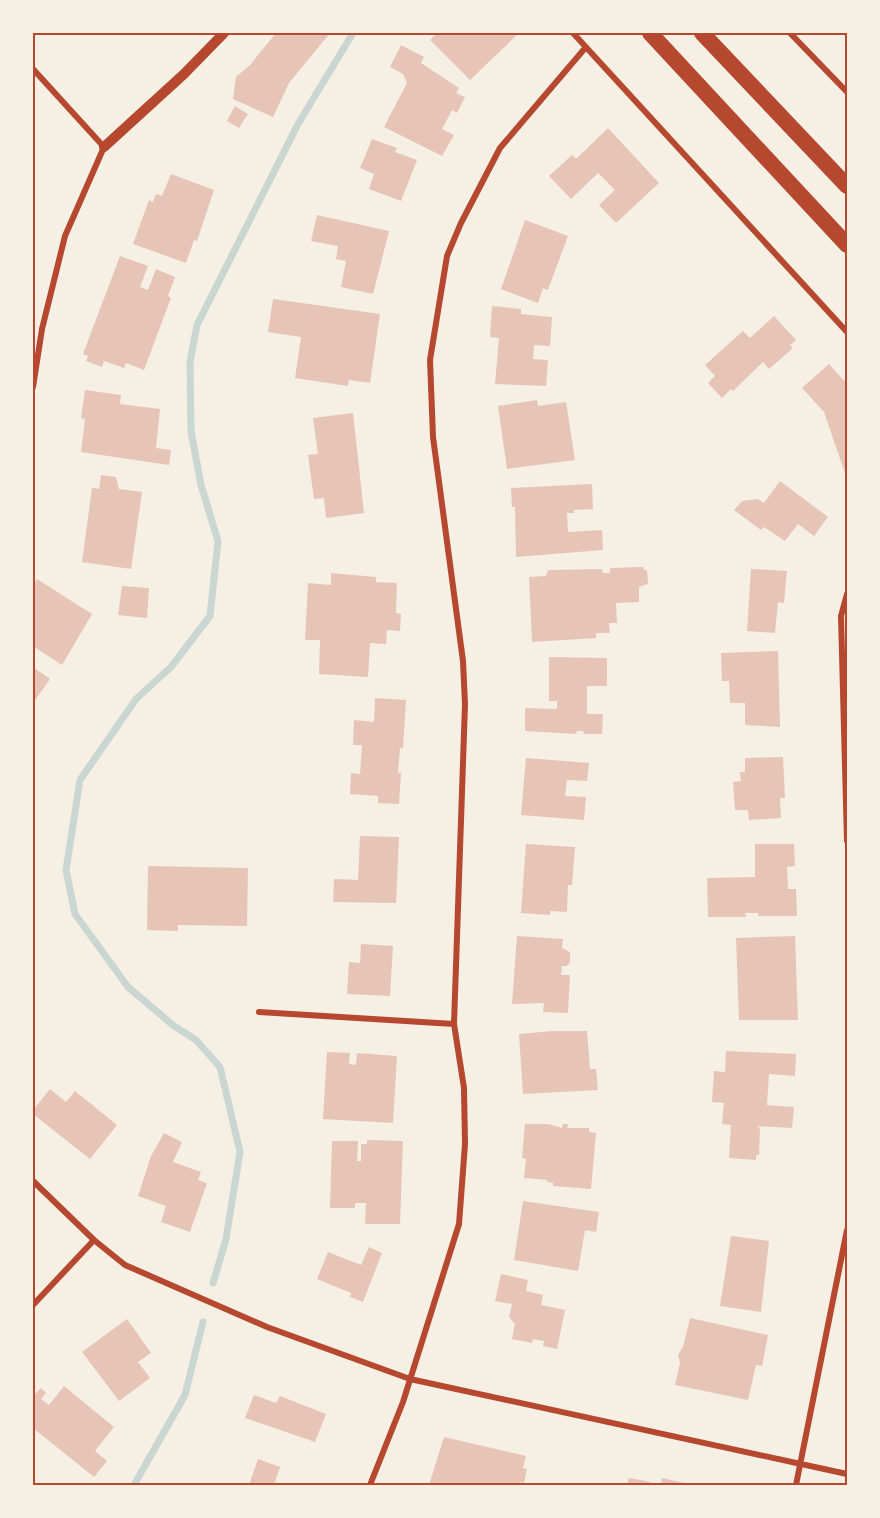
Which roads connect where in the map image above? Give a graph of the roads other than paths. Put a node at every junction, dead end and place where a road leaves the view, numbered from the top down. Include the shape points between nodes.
1 (224, 33) edge
2 (573, 33) edge
3 (650, 33) edge
4 (702, 33) edge
5 (790, 33) edge
6 (586, 47) junction
7 (33, 69) edge
8 (847, 92) edge
9 (104, 147) junction
10 (847, 186) edge
11 (847, 245) edge
12 (847, 332) edge
13 (33, 387) edge
14 (847, 594) edge
15 (847, 841) edge
16 (259, 1012) dead end
17 (454, 1024) junction
18 (33, 1181) edge
19 (847, 1230) edge
20 (94, 1240) junction
21 (33, 1305) edge
22 (410, 1379) junction
23 (800, 1466) junction
24 (847, 1474) edge
25 (370, 1485) edge
26 (796, 1485) edge

1 - 9 street
2 - 6 street
3 - 11 highway
4 - 10 highway
5 - 8 street
6 - 12 street
6 - 17 street via 500,148 461,223 447,256 430,360 433,437 463,661
7 - 9 street
9 - 13 street via 65,236 42,328
14 - 15 street via 841,616
16 - 17 street
17 - 22 street via 465,1122 459,1224
18 - 20 street
19 - 23 street
20 - 21 street
20 - 22 street via 125,1265 170,1286 267,1327
22 - 23 street
22 - 25 street
23 - 24 street
23 - 26 street

